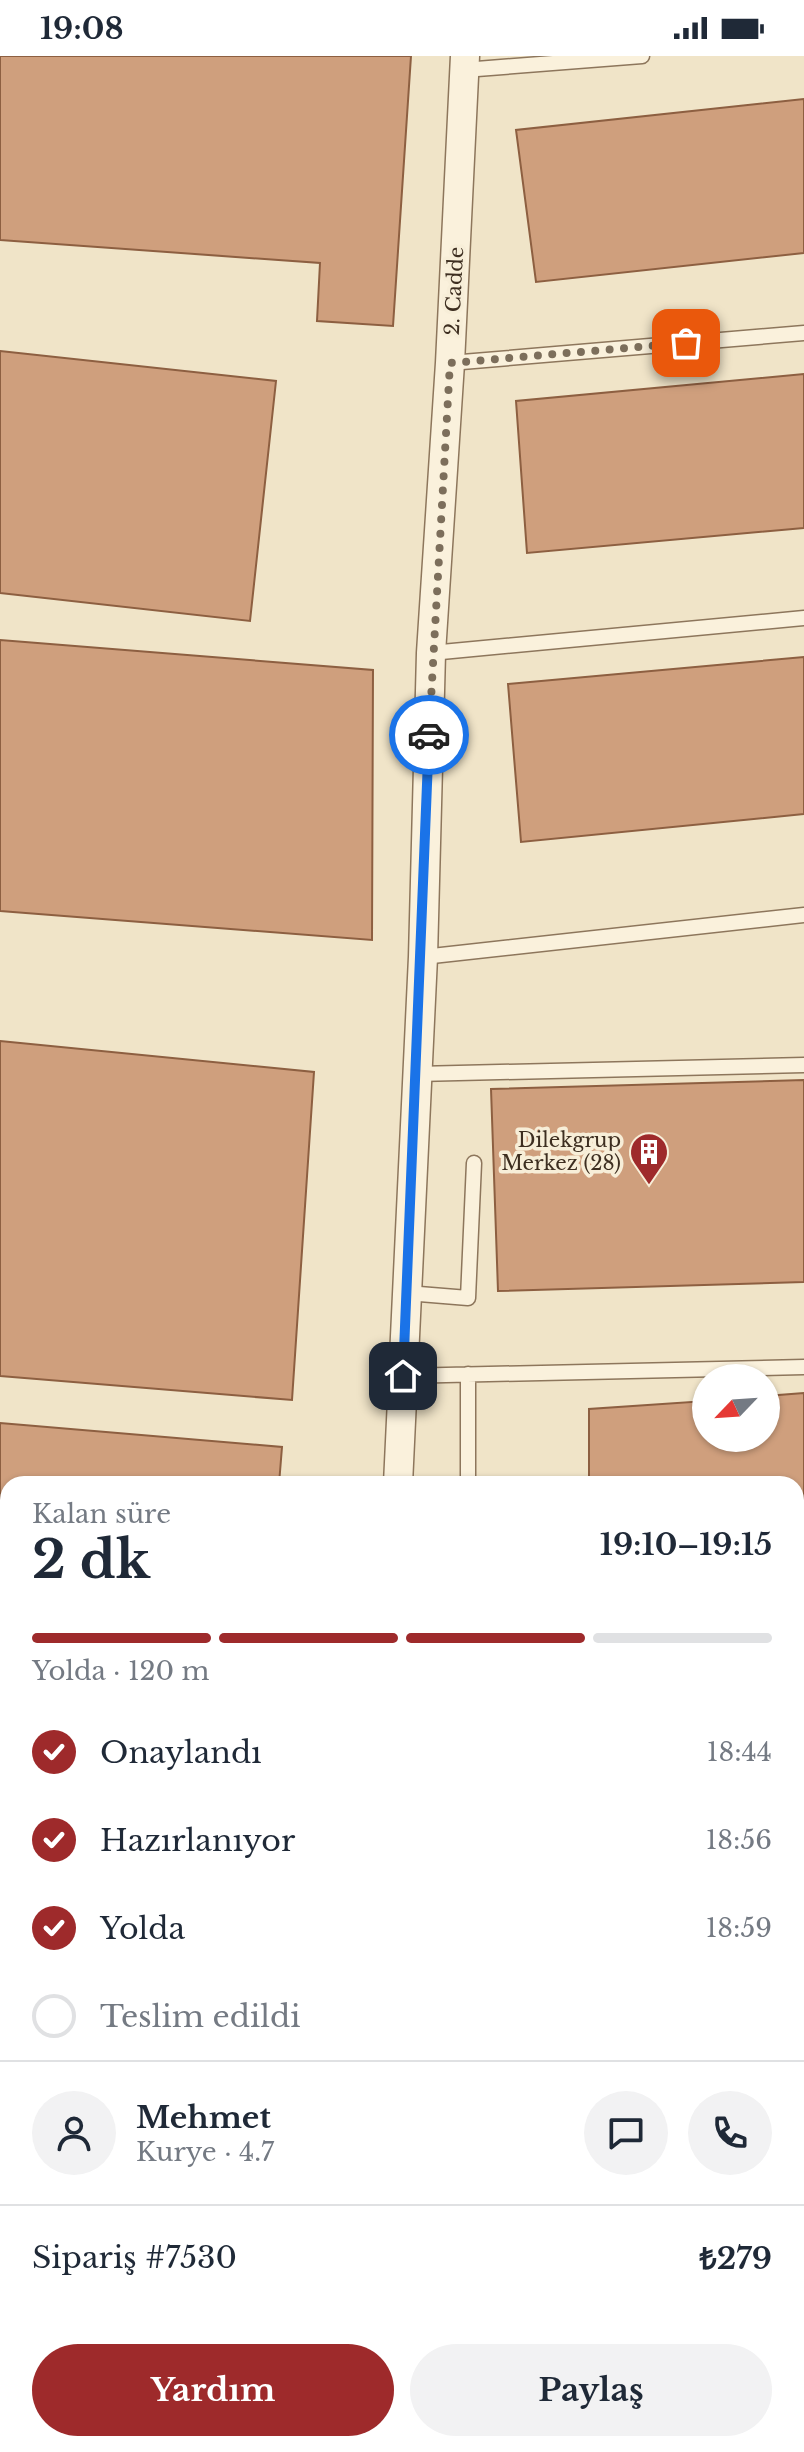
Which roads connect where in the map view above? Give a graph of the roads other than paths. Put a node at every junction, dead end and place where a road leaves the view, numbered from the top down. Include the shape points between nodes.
1 (642, 56) edge
2 (464, 63) edge
3 (804, 333) edge
4 (450, 363) junction
5 (804, 618) edge
6 (431, 653) junction
7 (804, 915) edge
8 (423, 957) junction
9 (804, 1065) edge
10 (417, 1074) junction
11 (474, 1163) dead end
12 (407, 1293) junction
13 (804, 1367) edge
14 (468, 1374) junction
15 (403, 1376) junction
16 (398, 1476) edge
17 (468, 1476) edge

1 - 2 lane
2 - 4 street, 2. Cadde
3 - 4 lane
4 - 6 street, 2. Cadde
5 - 6 lane
6 - 8 street, 2. Cadde
7 - 8 lane
8 - 10 street, 2. Cadde
9 - 10 lane
10 - 12 street, 2. Cadde
11 - 12 lane via 468,1298
12 - 15 street, 2. Cadde
13 - 14 lane
14 - 15 lane
14 - 17 lane
15 - 16 street, 2. Cadde

